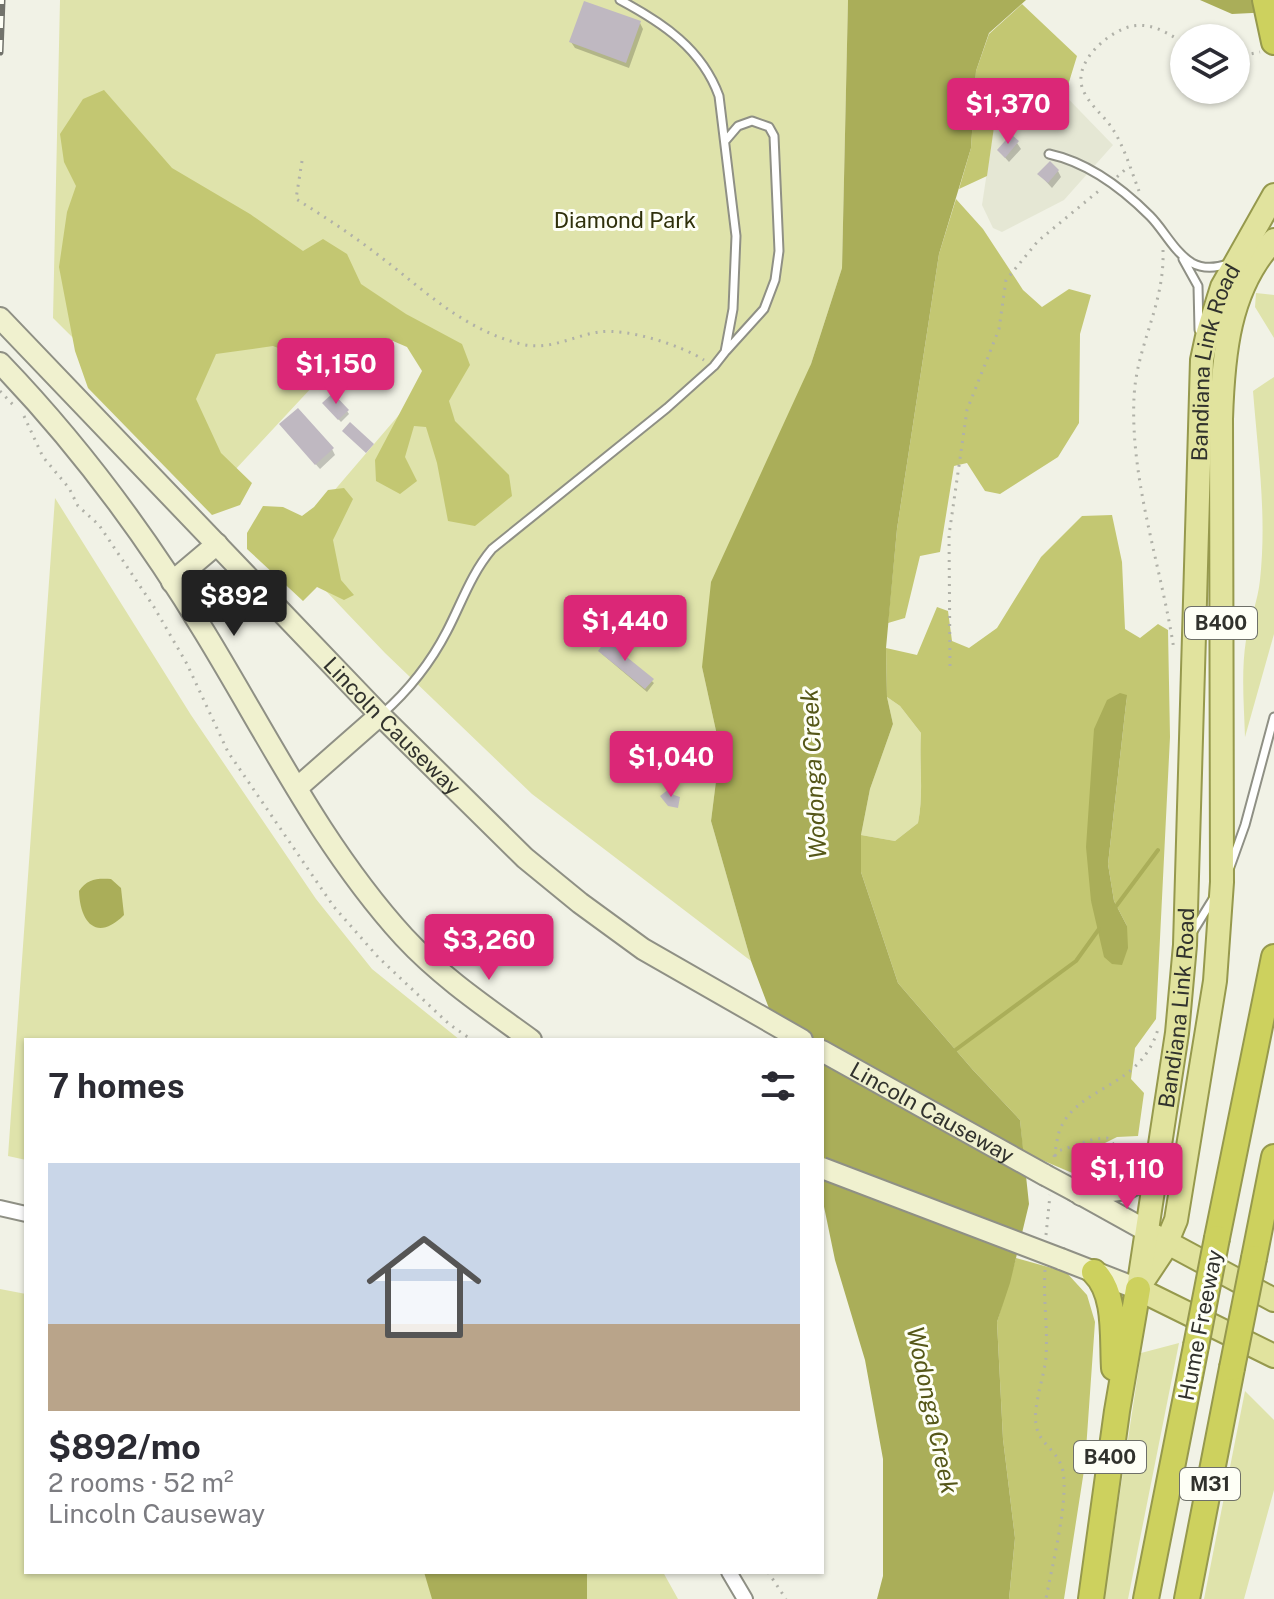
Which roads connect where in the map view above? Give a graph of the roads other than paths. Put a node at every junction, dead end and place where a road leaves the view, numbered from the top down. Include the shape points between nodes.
1 (620, 0) edge
2 (1265, 0) edge
3 (1268, 47) edge
4 (726, 140) junction
5 (1049, 154) dead end
6 (1274, 195) edge
7 (1274, 240) edge
8 (1178, 250) junction
9 (1236, 258) junction
10 (0, 318) edge
11 (725, 352) junction
12 (1202, 360) junction
13 (0, 363) edge
14 (217, 544) junction
15 (172, 582) junction
16 (380, 715) junction
17 (1274, 717) edge
18 (297, 788) junction
19 (1222, 882) junction
20 (1185, 945) junction
21 (1274, 957) edge
22 (528, 1038) edge
23 (798, 1038) edge
24 (824, 1052) edge
25 (1274, 1157) edge
26 (824, 1169) edge
27 (1155, 1174) junction
28 (1078, 1193) junction
29 (0, 1208) edge
30 (24, 1214) edge
31 (1147, 1231) junction
32 (1167, 1243) junction
33 (1094, 1272) junction
34 (1138, 1289) junction
35 (1274, 1300) edge
36 (1274, 1356) edge
37 (1117, 1411) junction
38 (730, 1574) edge
39 (745, 1599) edge
40 (1091, 1599) edge
41 (1146, 1599) edge
42 (1187, 1599) edge

1 - 4 lane via 674,34 702,62 719,96
2 - 3 highway
4 - 11 lane via 736,247
4 - 11 lane via 738,126 752,121 763,123 774,136 779,251 769,300
5 - 8 lane via 1078,163 1109,183 1150,216
6 - 9 main road, Bandiana Link Road / B400
7 - 19 main road, Bandiana Link Road / B400 via 1238,299 1223,365
8 - 9 lane via 1208,267
8 - 12 lane via 1198,286
9 - 12 main road, Bandiana Link Road / B400 via 1214,310
10 - 14 main road, Lincoln Causeway
11 - 16 lane via 667,408 492,549 475,571 427,665
12 - 20 main road, Bandiana Link Road / B400
13 - 15 main road via 95,473
14 - 15 main road
14 - 16 main road, Lincoln Causeway
15 - 18 main road
16 - 18 main road
16 - 23 main road, Lincoln Causeway via 525,858 580,903 643,949
17 - 19 lane via 1245,825
18 - 22 main road via 362,887 404,937 449,980
19 - 20 lane
19 - 32 main road, Bandiana Link Road / B400 via 1211,1008 1176,1220
20 - 27 main road, Bandiana Link Road / B400
21 - 41 highway, Hume Freeway / M31, bridge
24 - 28 main road, Lincoln Causeway, bridge
25 - 42 highway, Hume Freeway / M31, bridge
26 - 33 main road, bridge via 1053,1261
27 - 28 main road via 1126,1189
27 - 31 main road, Bandiana Link Road / B400
28 - 31 main road, Lincoln Causeway
29 - 30 street
31 - 32 main road, Lincoln Causeway
31 - 34 main road, Bandiana Link Road / B400
32 - 34 main road, Bandiana Link Road / B400
32 - 35 main road, Lincoln Causeway
33 - 34 main road
33 - 37 highway via 1108,1295
34 - 36 main road
34 - 37 highway, B400
37 - 40 highway, B400
38 - 39 street

